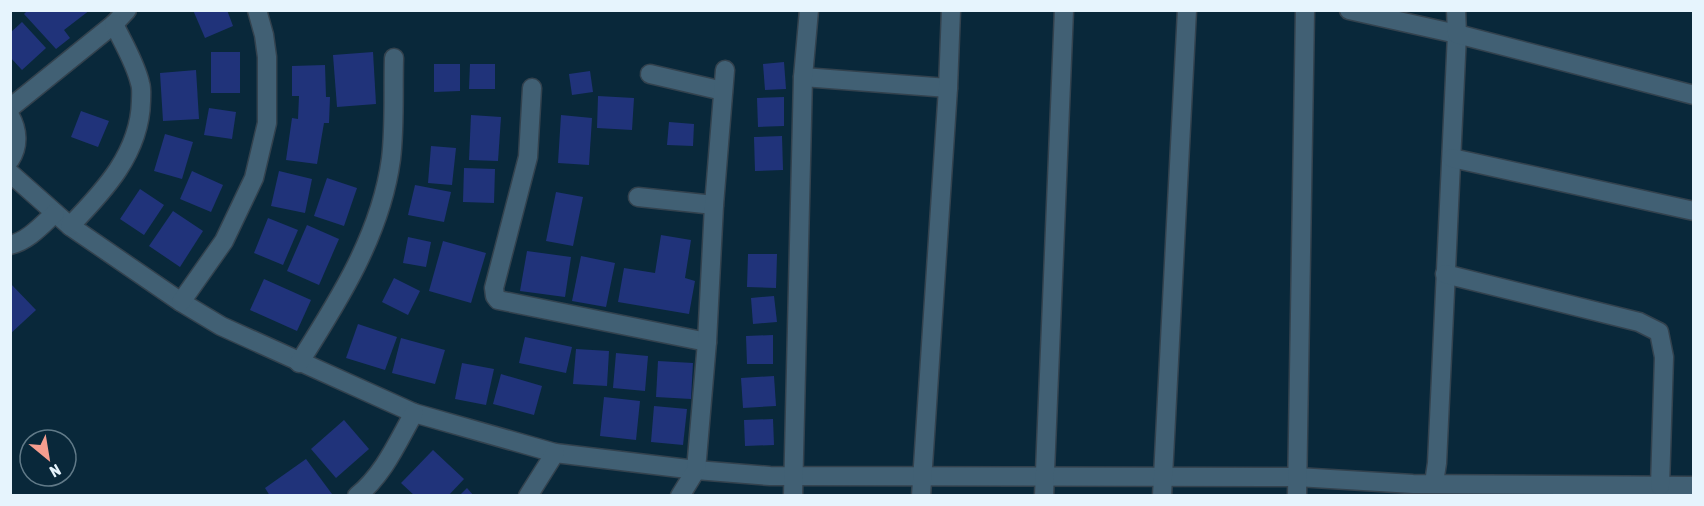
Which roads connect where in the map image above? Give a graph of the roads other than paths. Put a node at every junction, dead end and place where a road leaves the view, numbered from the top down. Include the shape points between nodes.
1 (127, 10) edge
2 (257, 10) edge
3 (809, 10) edge
4 (951, 10) edge
5 (1064, 10) edge
6 (1187, 10) edge
7 (1305, 10) edge
8 (1349, 10) edge
9 (1456, 10) edge
10 (114, 24) junction
11 (1456, 34) junction
12 (394, 58) dead end
13 (724, 70) dead end
14 (650, 74) dead end
15 (803, 77) junction
16 (532, 88) dead end
17 (948, 88) junction
18 (723, 92) junction
19 (1694, 95) edge
20 (10, 108) edge
21 (10, 116) edge
22 (1452, 158) junction
23 (10, 160) edge
24 (10, 172) edge
25 (638, 197) dead end
26 (714, 205) junction
27 (1694, 212) edge
28 (55, 213) junction
29 (70, 226) junction
30 (10, 245) edge
31 (1445, 274) junction
32 (181, 302) junction
33 (707, 342) junction
34 (299, 363) junction
35 (414, 413) junction
36 (555, 453) junction
37 (696, 470) junction
38 (793, 476) junction
39 (922, 476) junction
40 (1045, 476) junction
41 (1163, 476) junction
42 (1297, 477) junction
43 (1434, 483) junction
44 (1660, 486) junction
45 (1694, 486) edge
46 (357, 495) edge
47 (528, 495) edge
48 (680, 495) edge
49 (793, 495) edge
50 (921, 495) edge
51 (1044, 495) edge
52 (1162, 495) edge
53 (1296, 495) edge

1 - 10 street
2 - 32 street via 267,57 267,123 254,178 225,241
3 - 15 street
4 - 17 street
5 - 40 street
6 - 41 street
7 - 42 street
8 - 11 street
9 - 11 street
10 - 20 street
10 - 29 street via 141,86 135,140 123,164
11 - 19 street
11 - 22 street
12 - 34 street via 390,161 368,244
13 - 18 street
14 - 18 street
15 - 17 street
15 - 38 street
16 - 33 street via 528,157 495,296 498,300
17 - 39 street
18 - 26 street
21 - 23 street via 17,140
22 - 27 street
22 - 31 street
24 - 28 street
25 - 26 street
26 - 33 street
28 - 29 street
28 - 30 street via 35,231
29 - 32 street
31 - 43 street
31 - 44 street via 1640,322 1659,332 1664,357
32 - 34 street via 221,327
33 - 37 street
34 - 35 street
35 - 36 street
35 - 46 street via 384,467
36 - 37 street
36 - 47 street
37 - 38 street
37 - 48 street
38 - 39 street
38 - 49 street
39 - 40 street
39 - 50 street
40 - 41 street
40 - 51 street
41 - 42 street
41 - 52 street
42 - 43 street
42 - 53 street
43 - 44 street
44 - 45 street

